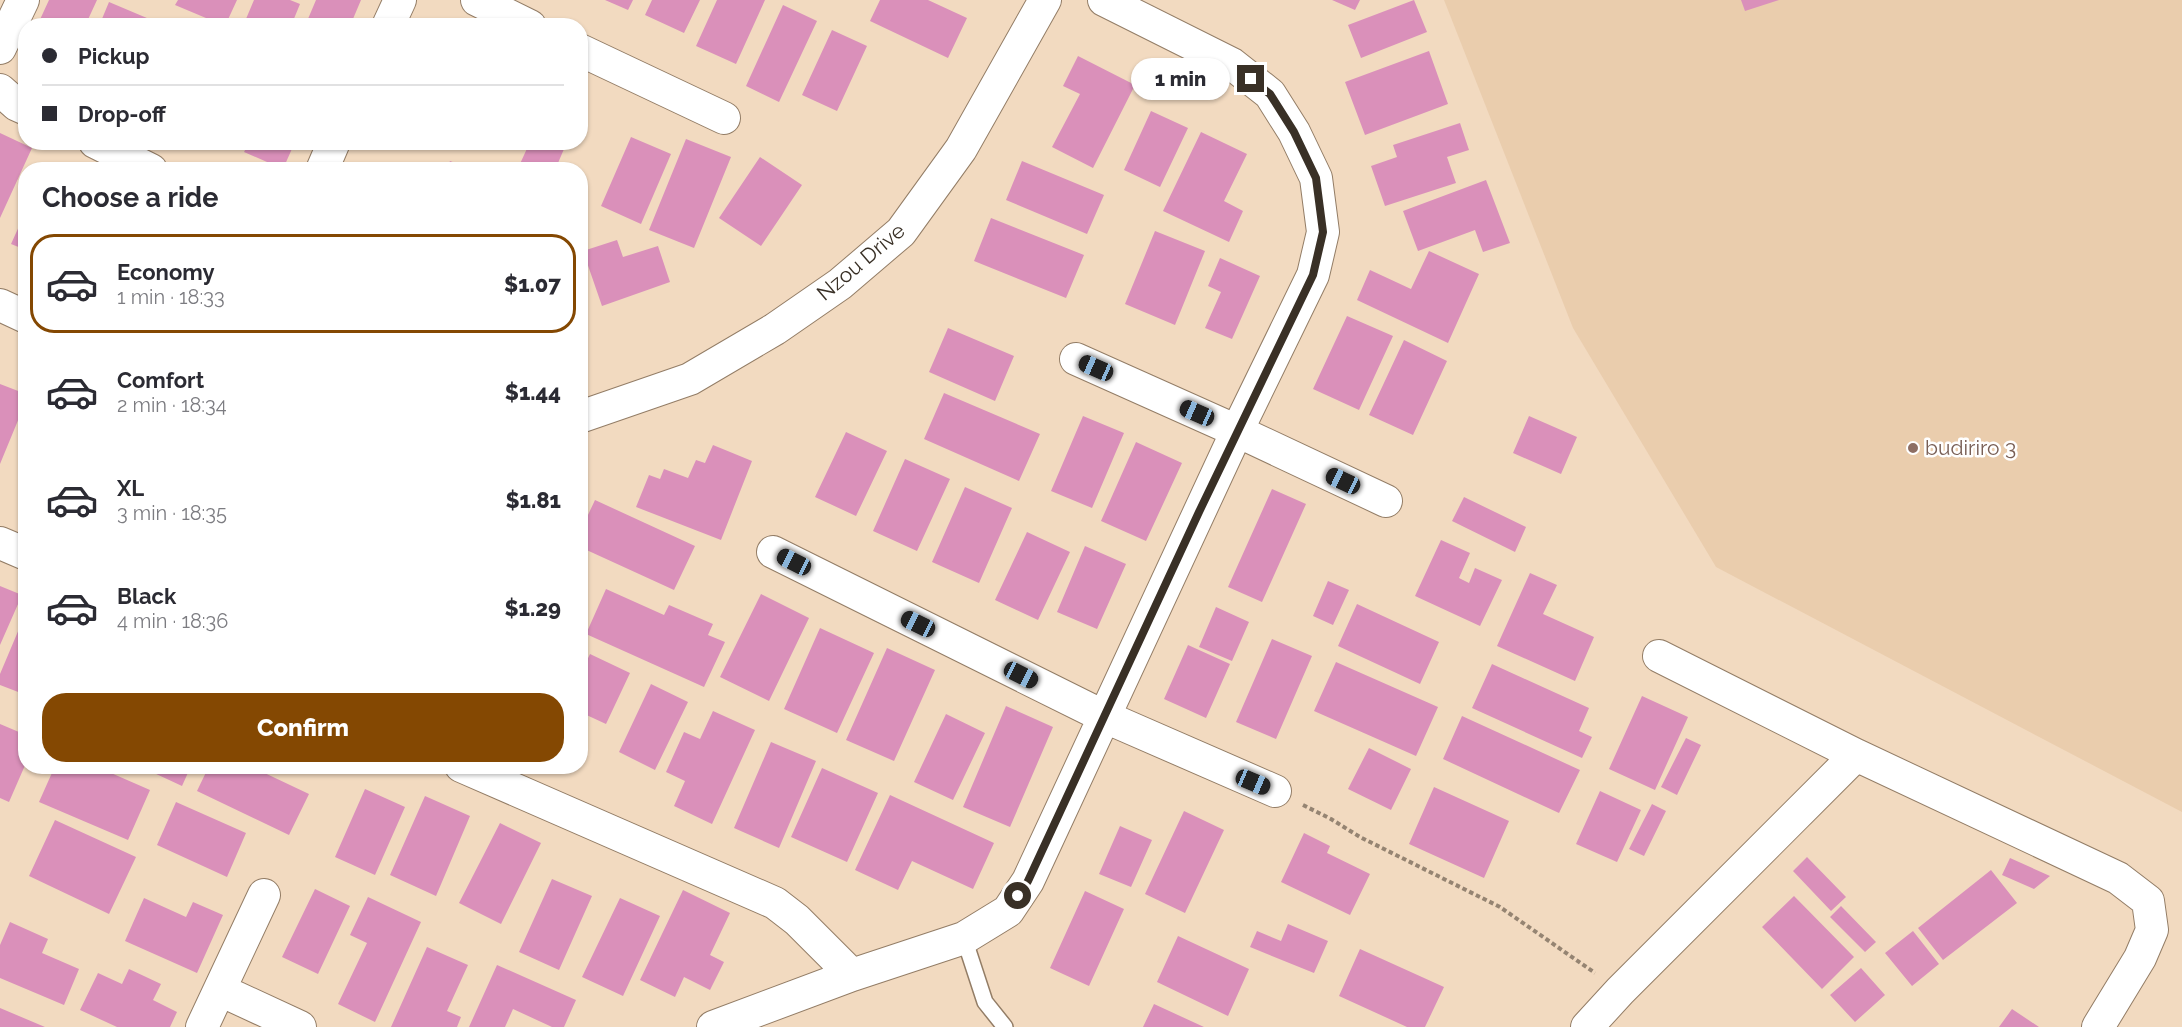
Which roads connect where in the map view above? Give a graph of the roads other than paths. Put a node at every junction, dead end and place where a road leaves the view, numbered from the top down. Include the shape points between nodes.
1 (23, 0) edge
2 (400, 0) edge
3 (477, 0) edge
4 (1045, 0) edge
5 (1104, 0) edge
6 (392, 18) edge
7 (514, 18) edge
8 (0, 48) edge
9 (588, 54) edge
10 (0, 90) edge
11 (18, 105) edge
12 (724, 118) dead end
13 (111, 150) edge
14 (135, 162) edge
15 (0, 305) edge
16 (18, 313) edge
17 (1076, 359) dead end
18 (588, 414) edge
19 (1237, 431) junction
20 (1386, 501) dead end
21 (0, 543) edge
22 (18, 551) edge
23 (773, 552) dead end
24 (1659, 656) dead end
25 (1103, 716) junction
26 (1856, 755) junction
27 (479, 774) edge
28 (1275, 791) road end
29 (264, 895) dead end
30 (964, 938) junction
31 (852, 975) junction
32 (220, 990) junction
33 (202, 1027) edge
34 (300, 1027) edge
35 (713, 1027) edge
36 (1005, 1027) edge
37 (1587, 1027) edge
38 (2098, 1027) edge

1 - 8 street
2 - 6 street
3 - 7 street
4 - 18 street, Nzou Drive via 961,149 901,232 840,284 690,379
5 - 19 street via 1232,64 1270,94 1316,178 1323,232 1313,275
9 - 12 street
10 - 11 street
13 - 14 street
15 - 16 street
17 - 19 street
19 - 20 street
19 - 25 street
21 - 22 street
23 - 25 street
24 - 26 street
25 - 28 street
25 - 30 street via 1028,881 1008,911
26 - 37 street
26 - 38 street via 2118,878 2148,901 2152,930 2140,958
27 - 31 street via 775,903
29 - 32 street
30 - 31 street
30 - 36 lane via 985,1002
31 - 35 street
32 - 33 street
32 - 34 street

